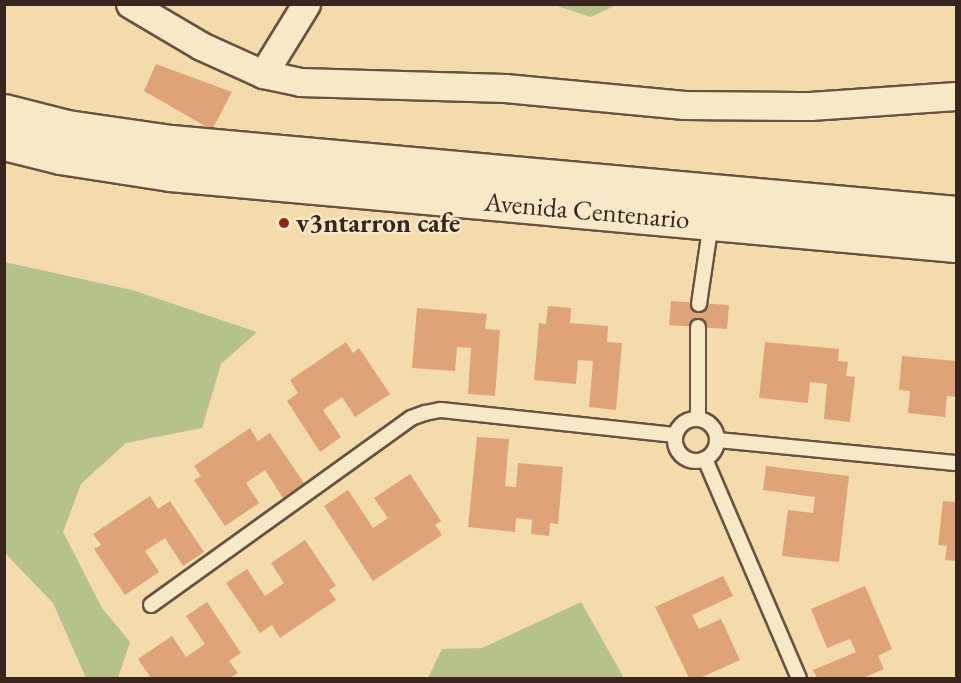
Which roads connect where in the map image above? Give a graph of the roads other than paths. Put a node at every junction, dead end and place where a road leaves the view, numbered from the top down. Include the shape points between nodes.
1 (130, 4) edge
2 (306, 4) edge
3 (263, 74) junction
4 (957, 96) edge
5 (4, 111) edge
6 (4, 143) edge
7 (713, 206) junction
8 (957, 213) edge
9 (957, 245) edge
10 (699, 304) dead end
11 (698, 327) dead end
12 (698, 418) junction
13 (675, 435) junction
14 (717, 440) junction
15 (705, 459) junction
16 (957, 463) edge
17 (151, 604) dead end
18 (799, 678) edge

1 - 3 street via 201,46
2 - 3 street
3 - 4 street via 300,82 504,88 684,105 810,106
5 - 7 main road via 67,128 171,142
6 - 7 main road, Avenida Centenario via 60,157 170,174
7 - 8 main road
7 - 9 main road, Avenida Centenario
7 - 10 lane
11 - 12 lane
12 - 13 lane via 681,424
12 - 14 lane via 711,424
13 - 15 lane via 675,445 682,457 693,461
13 - 17 lane via 441,410 425,413 411,418
14 - 15 lane
14 - 16 lane
15 - 18 lane

